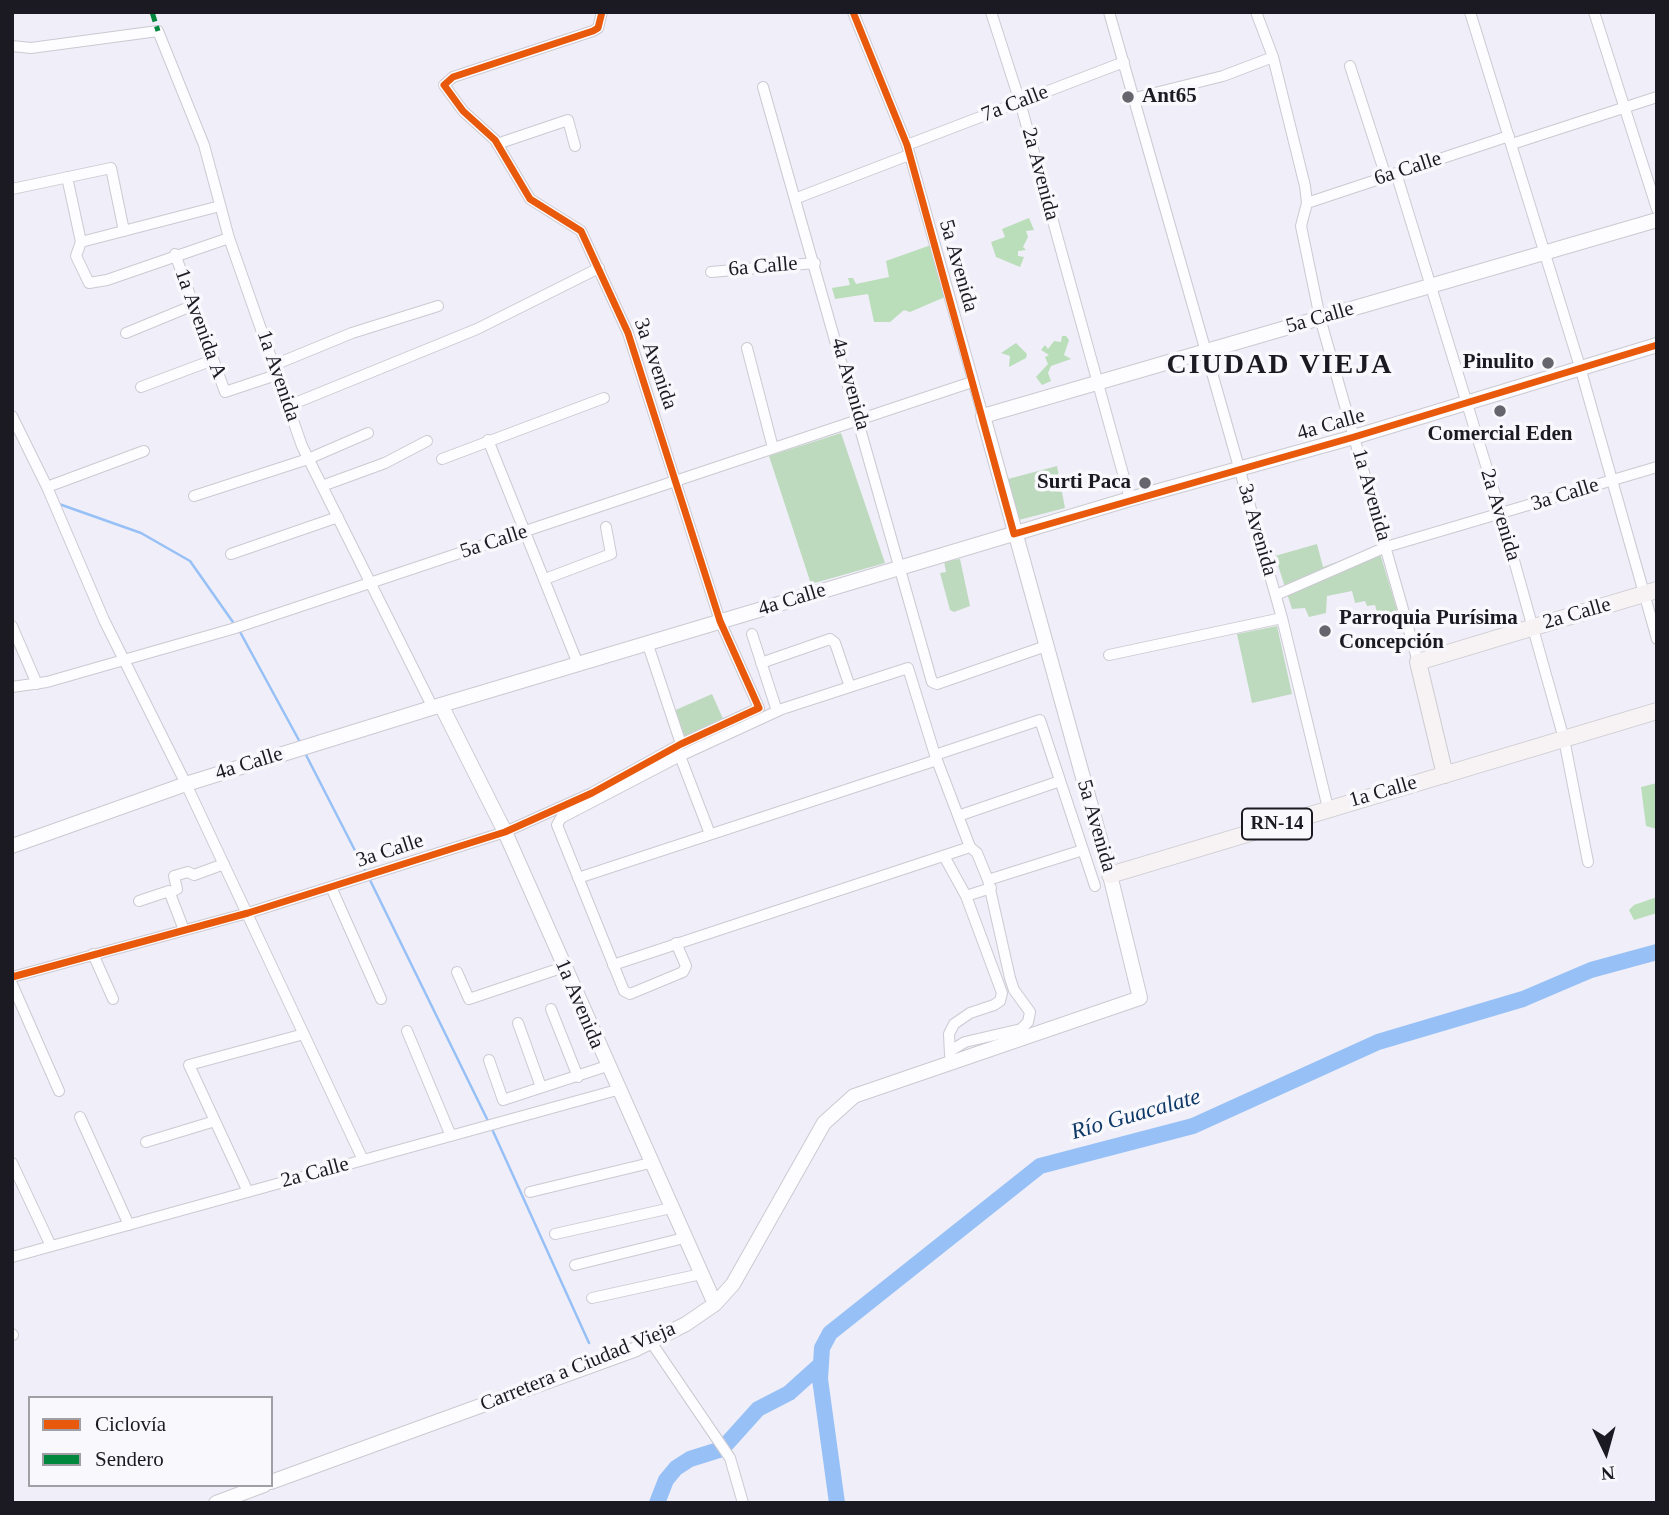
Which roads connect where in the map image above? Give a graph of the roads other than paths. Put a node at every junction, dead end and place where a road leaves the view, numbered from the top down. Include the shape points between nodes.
1 (602, 12) edge
2 (853, 12) edge
3 (991, 12) edge
4 (1109, 12) edge
5 (1256, 12) edge
6 (1470, 12) edge
7 (1594, 12) edge
8 (12, 46) edge
9 (1273, 57) junction
10 (1124, 62) junction
11 (1350, 66) dead end
12 (764, 87) dead end
13 (1657, 97) edge
14 (1135, 99) junction
15 (1020, 102) junction
16 (1625, 106) junction
17 (1510, 140) junction
18 (497, 144) junction
19 (575, 146) dead end
20 (908, 150) junction
21 (1391, 175) junction
22 (67, 177) junction
23 (12, 189) edge
24 (797, 198) junction
25 (1307, 203) junction
26 (220, 206) junction
27 (1657, 209) edge
28 (1657, 220) edge
29 (124, 231) junction
30 (229, 238) junction
31 (81, 242) junction
32 (175, 254) junction
33 (1545, 255) junction
34 (815, 263) junction
35 (598, 268) junction
36 (711, 272) dead end
37 (1429, 287) junction
38 (194, 304) junction
39 (438, 306) dead end
40 (1321, 318) junction
41 (126, 333) dead end
42 (1657, 345) edge
43 (747, 348) dead end
44 (1207, 351) junction
45 (213, 360) junction
46 (1580, 368) junction
47 (275, 370) junction
48 (972, 382) junction
49 (1097, 383) junction
50 (141, 387) dead end
51 (604, 398) dead end
52 (1465, 403) junction
53 (288, 406) junction
54 (12, 416) edge
55 (983, 416) junction
56 (860, 421) junction
57 (368, 433) dead end
58 (1354, 437) junction
59 (488, 440) junction
60 (427, 441) dead end
61 (773, 448) junction
62 (144, 451) dead end
63 (308, 459) junction
64 (442, 459) dead end
65 (1657, 467) edge
66 (1239, 470) junction
67 (676, 480) junction
68 (1613, 481) junction
69 (47, 486) junction
70 (322, 486) junction
71 (194, 496) dead end
72 (1130, 499) junction
73 (1501, 514) junction
74 (338, 517) junction
75 (606, 527) dead end
76 (527, 531) junction
77 (1014, 534) junction
78 (1386, 547) junction
79 (231, 554) dead end
80 (900, 568) junction
81 (545, 579) junction
82 (372, 582) junction
83 (1651, 592) edge
84 (1276, 595) junction
85 (1282, 618) junction
86 (720, 621) junction
87 (12, 626) edge
88 (1533, 627) junction
89 (752, 634) dead end
90 (1657, 639) edge
91 (648, 645) junction
92 (1046, 646) junction
93 (1109, 655) dead end
94 (123, 658) junction
95 (1418, 662) junction
96 (761, 663) junction
97 (578, 664) junction
98 (37, 684) junction
99 (12, 687) edge
100 (850, 687) junction
101 (437, 706) junction
102 (759, 708) joint
103 (777, 711) junction
104 (1657, 711) edge
105 (1564, 739) junction
106 (681, 744) junction
107 (680, 756) junction
108 (936, 757) junction
109 (1445, 775) junction
110 (1060, 781) junction
111 (186, 784) junction
112 (1328, 808) junction
113 (958, 816) junction
114 (505, 832) junction
115 (710, 834) junction
116 (12, 846) edge
117 (970, 847) junction
118 (1083, 850) junction
119 (944, 856) junction
120 (1588, 862) dead end
121 (224, 864) junction
122 (1110, 875) junction
123 (578, 878) junction
124 (989, 884) junction
125 (1095, 886) dead end
126 (331, 887) junction
127 (169, 893) junction
128 (966, 896) junction
129 (139, 901) dead end
130 (247, 913) junction
131 (184, 930) junction
132 (676, 943) junction
133 (93, 954) junction
134 (614, 965) junction
135 (564, 967) junction
136 (457, 972) dead end
137 (12, 977) edge
138 (12, 984) edge
139 (1140, 998) joint
140 (113, 999) dead end
141 (381, 999) dead end
142 (551, 1009) dead end
143 (517, 1023) dead end
144 (407, 1031) dead end
145 (304, 1034) junction
146 (950, 1057) junction
147 (489, 1060) dead end
148 (607, 1066) junction
149 (578, 1077) junction
150 (541, 1087) junction
151 (617, 1090) junction
152 (58, 1091) dead end
153 (80, 1117) dead end
154 (215, 1121) junction
155 (451, 1136) junction
156 (146, 1142) dead end
157 (363, 1160) junction
158 (12, 1163) edge
159 (650, 1163) junction
160 (248, 1192) junction
161 (530, 1192) dead end
162 (671, 1208) junction
163 (129, 1225) junction
164 (555, 1234) dead end
165 (684, 1238) junction
166 (51, 1246) junction
167 (12, 1257) edge
168 (575, 1265) dead end
169 (701, 1274) junction
170 (592, 1298) dead end
171 (712, 1306) junction
172 (651, 1342) junction
173 (273, 1481) edge
174 (259, 1487) edge
175 (216, 1503) edge
176 (743, 1503) edge

1 - 18 street, 3a Avenida via 593,31 446,82 463,111
2 - 20 street, 5a Avenida
3 - 15 street, 2a Avenida
4 - 10 street, 3a Avenida
5 - 9 street, 1a Avenida
6 - 17 street
7 - 16 street
8 - 26 street, 1a Avenida via 30,48 158,31 204,145
9 - 14 street via 1223,76
9 - 25 street, 1a Avenida
10 - 14 street, 3a Avenida
10 - 15 street, 7a Calle
11 - 21 street, 2a Avenida
12 - 24 street, 4a Avenida
13 - 16 street, 6a Calle
14 - 44 street, 3a Avenida
15 - 20 street, 7a Calle
15 - 49 street, 2a Avenida
16 - 17 street, 6a Calle
16 - 27 street
17 - 21 street, 6a Calle
17 - 33 street
18 - 19 street via 568,120
18 - 35 street, 3a Avenida via 530,199 581,231
20 - 24 street, 7a Calle
20 - 48 street, 5a Avenida
21 - 25 street, 6a Calle
21 - 37 street, 2a Avenida
22 - 23 street
22 - 29 street via 111,168
22 - 31 street
24 - 34 street, 4a Avenida
25 - 40 street, 1a Avenida via 1301,226
26 - 29 street
26 - 30 street, 1a Avenida
28 - 33 main road, 5a Calle
29 - 31 street
30 - 32 street
30 - 47 street, 1a Avenida
31 - 32 street via 76,256 89,283
32 - 38 street, 1a Avenida A
33 - 37 main road, 5a Calle
33 - 46 street
34 - 36 street, 6a Calle
34 - 56 street, 4a Avenida
35 - 53 street via 477,329
35 - 67 street, 3a Avenida via 628,333
37 - 40 main road, 5a Calle
37 - 52 street, 2a Avenida
38 - 41 street
38 - 45 street, 1a Avenida A
39 - 47 street via 352,333
40 - 44 main road, 5a Calle
40 - 58 street, 1a Avenida
42 - 46 main road, 4a Calle
43 - 61 street
44 - 49 main road, 5a Calle
44 - 66 street, 3a Avenida
45 - 47 street, 1a Avenida A via 227,393
45 - 50 street
46 - 52 main road, 4a Calle
46 - 68 street
47 - 53 street, 1a Avenida
48 - 55 street, 5a Avenida
48 - 56 street, 5a Calle
49 - 55 main road, 5a Calle
49 - 72 street, 2a Avenida
51 - 59 street
52 - 58 main road, 4a Calle
52 - 73 street, 2a Avenida
53 - 63 street, 1a Avenida
54 - 69 street
55 - 77 main road, 5a Avenida
56 - 61 street, 5a Calle
56 - 80 street, 4a Avenida
57 - 63 street
58 - 66 main road, 4a Calle
58 - 78 street, 1a Avenida
59 - 64 street
59 - 76 street
60 - 70 street via 385,463
61 - 67 street, 5a Calle
62 - 69 street
63 - 70 street, 1a Avenida
63 - 71 street
65 - 68 street, 3a Calle
66 - 72 main road, 4a Calle
66 - 84 street, 3a Avenida
67 - 76 street, 5a Calle
67 - 86 street, 3a Avenida
68 - 73 street, 3a Calle
68 - 83 street
69 - 94 street
70 - 74 street, 1a Avenida
72 - 77 main road, 4a Calle
73 - 78 street, 3a Calle
73 - 88 street, 2a Avenida
74 - 79 street
74 - 82 street, 1a Avenida
75 - 81 street via 611,555
76 - 81 street
76 - 82 street, 5a Calle
77 - 80 main road, 4a Calle
77 - 92 main road, 5a Avenida
78 - 84 street, 3a Calle
78 - 95 street, 1a Avenida
80 - 86 main road, 4a Calle
80 - 92 street, 4a Avenida via 932,682
81 - 97 street
82 - 94 street, 5a Calle
82 - 101 street, 1a Avenida
83 - 88 main road, 2a Calle
83 - 90 street
84 - 85 street, 3a Avenida
85 - 93 street
85 - 112 street, 3a Avenida
86 - 91 main road, 4a Calle
86 - 102 street, 3a Avenida
87 - 98 street
88 - 95 main road, 2a Calle
88 - 105 street, 2a Avenida
89 - 96 street
91 - 97 main road, 4a Calle
91 - 106 street
92 - 122 main road, 5a Avenida
94 - 98 street, 5a Calle
94 - 111 street
95 - 109 main road, 1a Avenida
96 - 100 street via 831,639
96 - 103 street
97 - 101 main road, 4a Calle
98 - 99 street, 5a Calle
100 - 103 street
100 - 108 street via 908,668
101 - 111 main road, 4a Calle
101 - 114 main road, 1a Avenida
102 - 106 street, 3a Calle
103 - 107 street
104 - 105 main road, 1a Calle / RN-14
105 - 109 main road, 1a Calle / RN-14
105 - 120 street, 2a Avenida
106 - 114 street, 3a Calle via 592,793
107 - 115 street
107 - 123 street via 561,818 556,825
108 - 110 street via 1040,720
108 - 113 street
108 - 115 street
109 - 112 main road, 1a Calle / RN-14
110 - 113 street
110 - 118 street
111 - 116 main road, 4a Calle
111 - 121 street
112 - 122 main road, 1a Calle / RN-14
113 - 117 street
114 - 126 street, 3a Calle
114 - 135 main road, 1a Avenida
115 - 123 street
117 - 119 street
117 - 124 street
118 - 124 street
118 - 125 street
119 - 128 street
119 - 132 street
121 - 127 street via 173,877 177,889
121 - 130 street
122 - 139 main road, 5a Avenida
123 - 134 street
124 - 128 street
124 - 146 street via 1010,978 1030,1012 1028,1022 1014,1032 965,1042
126 - 130 street, 3a Calle
126 - 141 street
127 - 129 street
127 - 131 street
128 - 146 street via 1002,993 994,1005 954,1024 949,1034
130 - 131 street, 3a Calle
130 - 145 street
131 - 133 street, 3a Calle
132 - 134 street
132 - 134 street via 686,966 683,972 630,994 624,991
133 - 137 street, 3a Calle
133 - 140 street
135 - 136 street via 469,999
135 - 148 main road, 1a Avenida
138 - 152 street
139 - 146 main road, Carretera a Ciudad Vieja
142 - 149 street
143 - 150 street
144 - 155 street
145 - 154 street via 189,1065
145 - 157 street
146 - 171 main road, Carretera a Ciudad Vieja via 854,1096 824,1123 733,1284
147 - 150 street via 503,1100
148 - 149 street
148 - 151 main road, 1a Avenida
149 - 150 street
151 - 155 street, 2a Calle
151 - 159 main road, 1a Avenida
153 - 163 street
154 - 156 street
154 - 160 street
155 - 157 street, 2a Calle
157 - 160 street, 2a Calle
158 - 166 street
159 - 161 street
159 - 162 main road, 1a Avenida
160 - 163 street, 2a Calle
162 - 164 street
162 - 165 main road, 1a Avenida
163 - 166 street, 2a Calle
165 - 168 street
165 - 169 main road, 1a Avenida
166 - 167 street, 2a Calle
169 - 170 street
169 - 171 main road, 1a Avenida
171 - 172 main road, Carretera a Ciudad Vieja
172 - 173 main road, Carretera a Ciudad Vieja
172 - 176 street via 730,1458
174 - 175 main road

